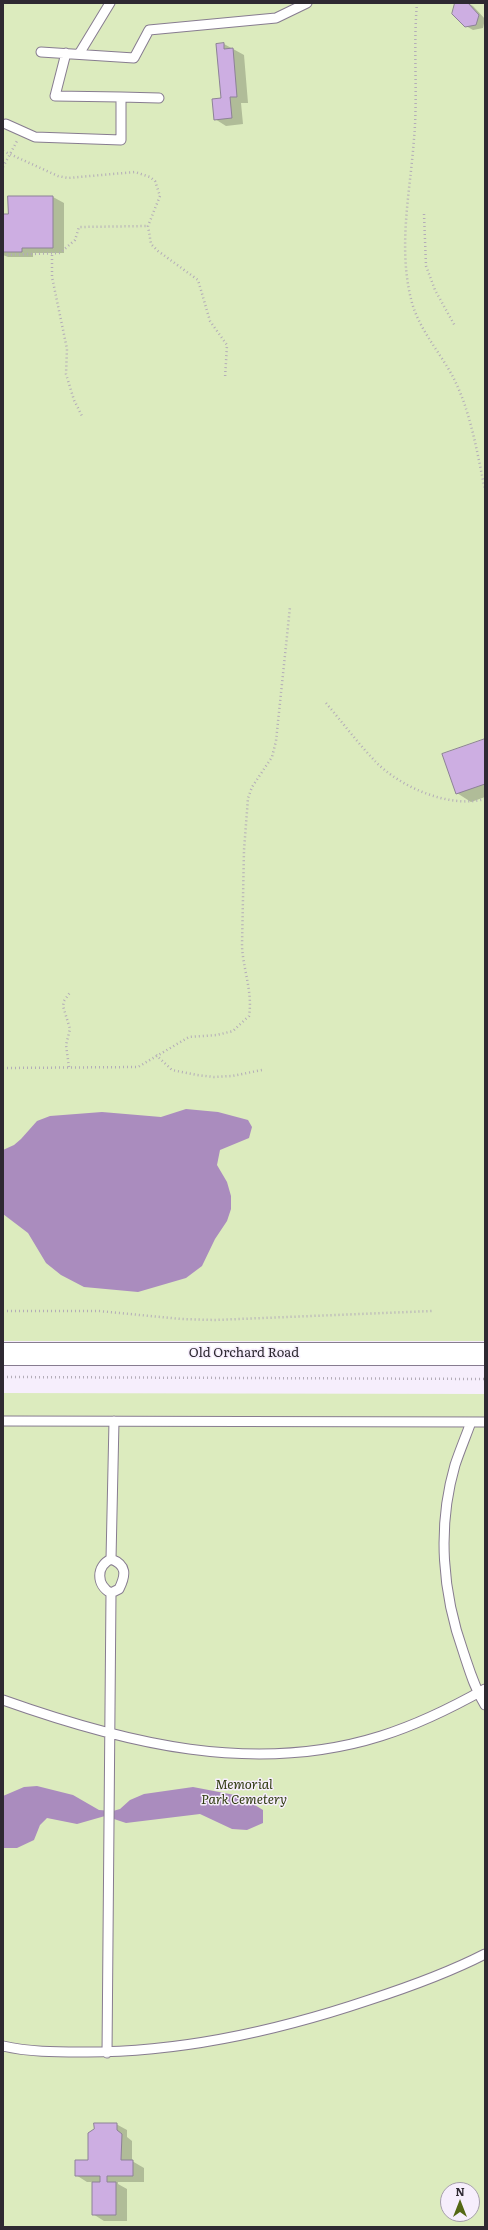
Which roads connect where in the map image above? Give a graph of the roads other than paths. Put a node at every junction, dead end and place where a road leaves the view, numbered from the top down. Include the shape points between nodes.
1 (110, 3) edge
2 (307, 3) edge
3 (41, 52) dead end
4 (66, 53) junction
5 (79, 54) junction
6 (121, 97) junction
7 (159, 98) dead end
8 (6, 124) dead end
9 (3, 1354) edge
10 (485, 1354) edge
11 (114, 1420) junction
12 (3, 1421) edge
13 (471, 1422) junction
14 (485, 1422) edge
15 (111, 1559) junction
16 (111, 1593) junction
17 (481, 1691) edge
18 (3, 1700) edge
19 (485, 1705) edge
20 (109, 1734) junction
21 (485, 1954) edge
22 (3, 2046) edge
23 (107, 2053) junction

1 - 5 lane
2 - 5 lane via 276,18 149,30 134,58
3 - 4 lane
4 - 5 lane
4 - 6 lane via 55,96
6 - 7 lane
6 - 8 lane via 121,140 35,137
9 - 10 main road, Old Orchard Road
11 - 12 lane
11 - 13 lane
11 - 15 lane
13 - 14 lane
13 - 17 lane via 447,1500 444,1568 459,1641
15 - 16 lane via 102,1565 99,1574 105,1590
15 - 16 lane via 124,1567 125,1575 119,1589
16 - 20 lane
17 - 19 lane
17 - 20 lane via 382,1736 297,1754 212,1753
18 - 20 lane
20 - 23 lane
21 - 23 lane via 462,1966 395,1991 272,2029 218,2040
22 - 23 lane via 48,2052

